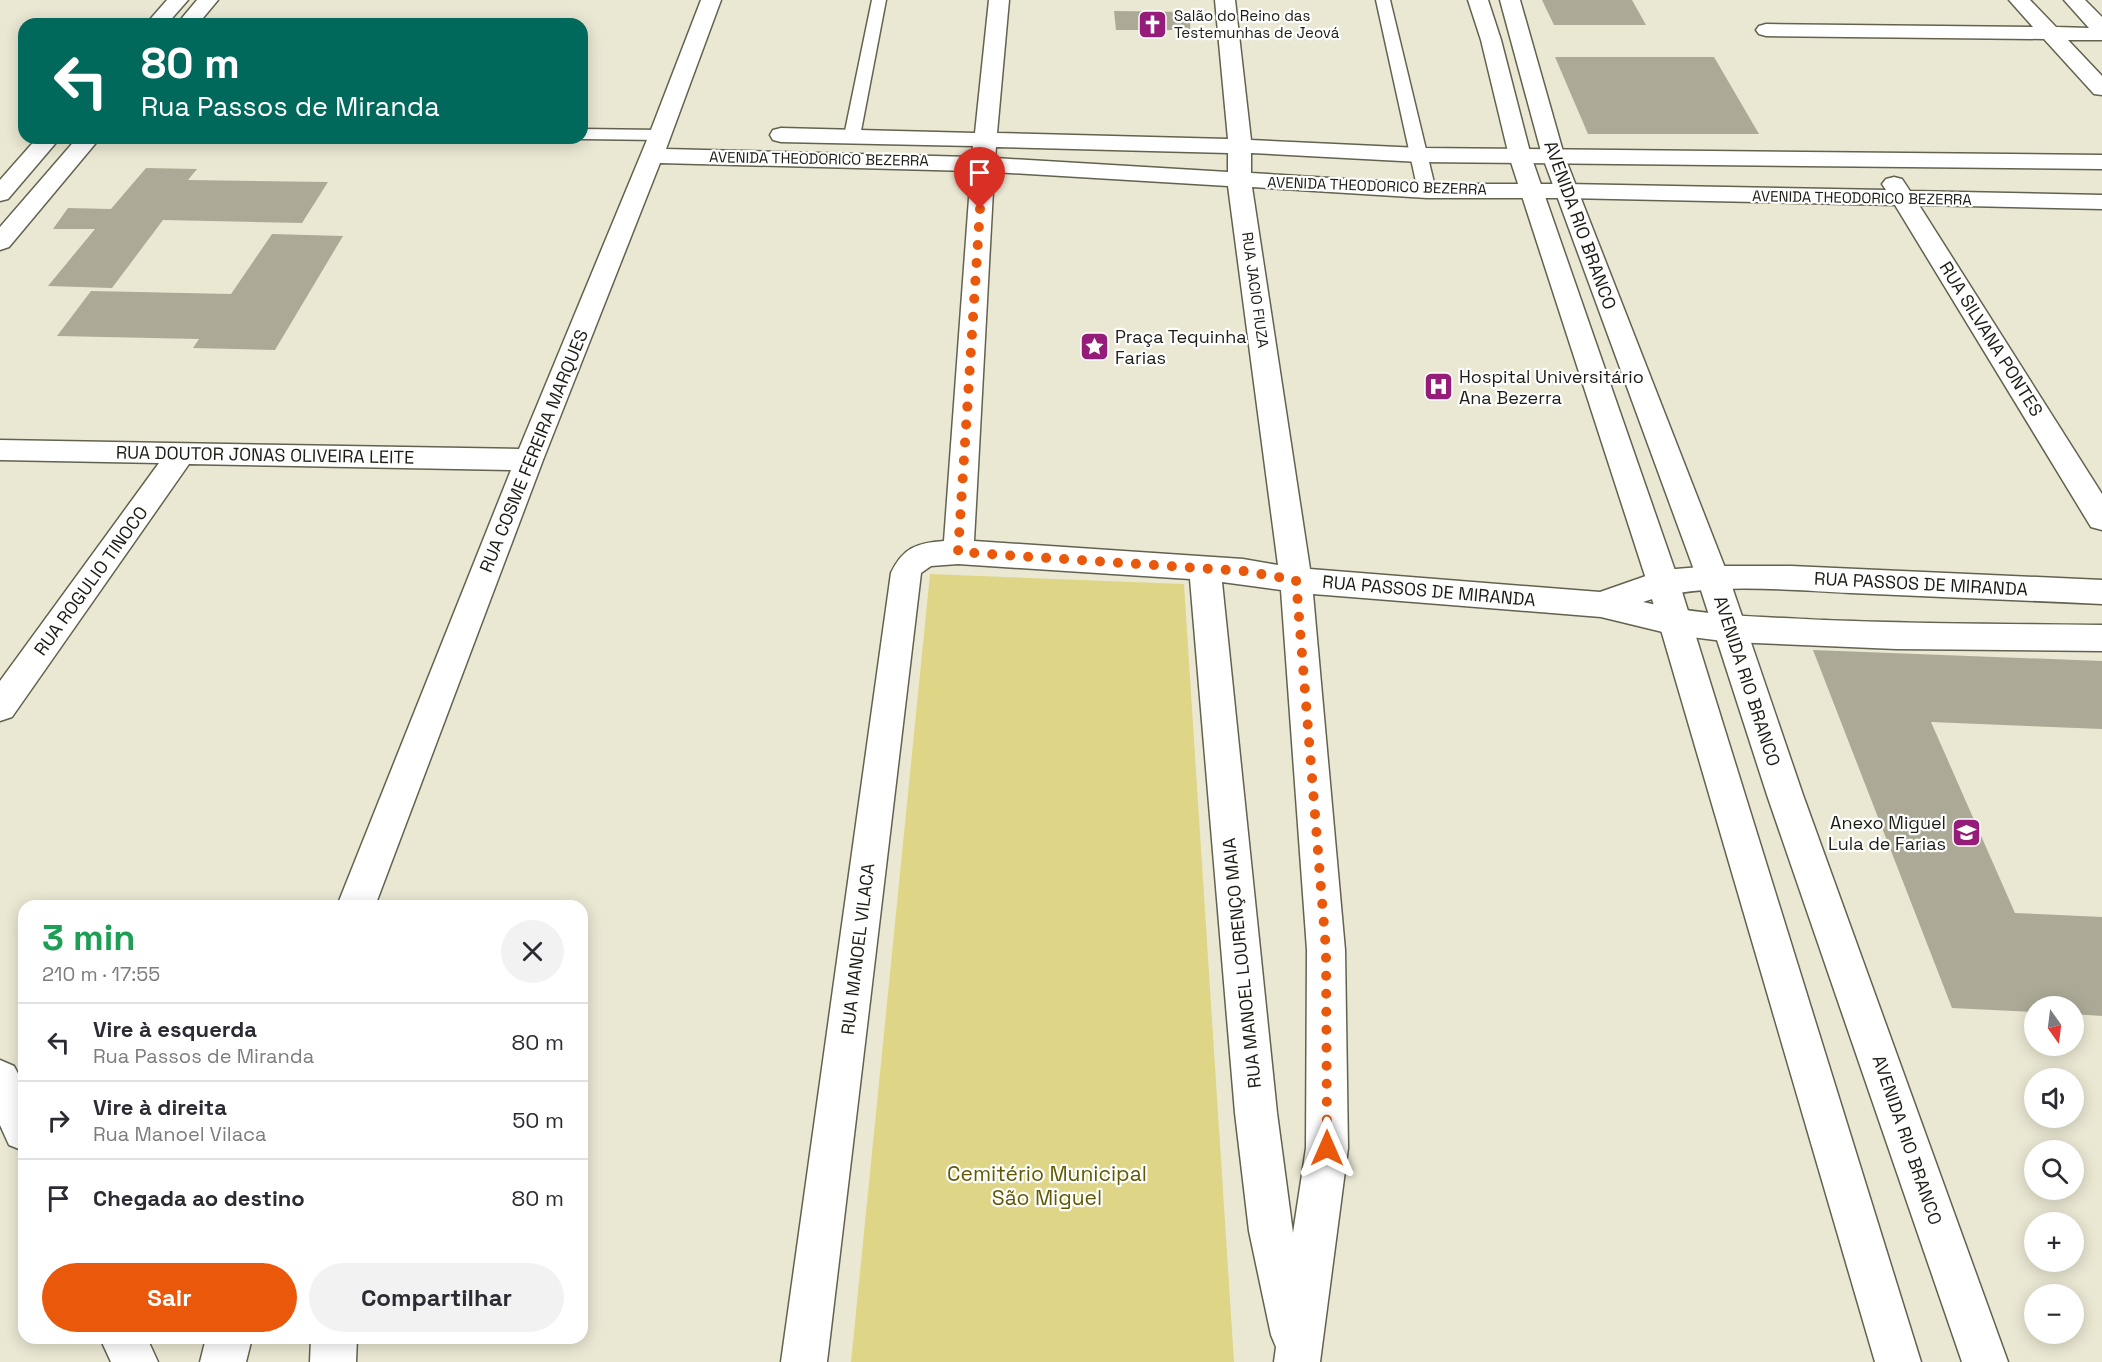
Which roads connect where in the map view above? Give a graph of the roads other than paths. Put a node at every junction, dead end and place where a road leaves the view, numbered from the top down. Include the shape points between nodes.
1 (178, 0) edge
2 (208, 0) edge
3 (711, 0) edge
4 (879, 0) edge
5 (999, 0) edge
6 (1224, 0) edge
7 (1383, 0) edge
8 (1478, 0) edge
9 (1510, 0) edge
10 (2019, 0) edge
11 (2074, 0) edge
12 (162, 18) edge
13 (192, 18) edge
14 (2102, 29) edge
15 (1766, 30) dead end
16 (2050, 34) junction
17 (2102, 34) edge
18 (2102, 88) edge
19 (588, 135) edge
20 (692, 135) dead end
21 (757, 135) dead end
22 (852, 136) junction
23 (44, 144) edge
24 (84, 144) edge
25 (656, 146) junction
26 (1240, 146) junction
27 (984, 152) junction
28 (1420, 155) junction
29 (1553, 155) junction
30 (1520, 156) junction
31 (1877, 160) junction
32 (2102, 162) edge
33 (1239, 180) junction
34 (1427, 191) junction
35 (1566, 191) junction
36 (1532, 192) junction
37 (0, 194) edge
38 (1904, 199) junction
39 (2102, 202) edge
40 (0, 242) edge
41 (0, 450) edge
42 (181, 454) junction
43 (530, 460) junction
44 (2102, 519) edge
45 (946, 553) junction
46 (1205, 569) junction
47 (1713, 578) junction
48 (1296, 580) junction
49 (1664, 582) junction
50 (2102, 592) edge
51 (1601, 605) junction
52 (1675, 622) junction
53 (1731, 630) junction
54 (2102, 638) edge
55 (0, 707) edge
56 (360, 900) edge
57 (0, 1080) edge
58 (18, 1118) edge
59 (126, 1344) edge
60 (228, 1344) edge
61 (334, 1344) edge
62 (1298, 1358) edge
63 (135, 1362) edge
64 (223, 1362) edge
65 (333, 1362) edge
66 (804, 1362) edge
67 (1898, 1362) edge
68 (1985, 1362) edge

1 - 12 street
2 - 13 street
3 - 25 street, RUA COSME FEREIRA MARQUES
4 - 22 lane
5 - 27 street
6 - 26 street, RUA JACIO FIUZA
7 - 28 lane
8 - 30 street, AVENIDA RIO BRANCO
9 - 29 street, AVENIDA RIO BRANCO
10 - 16 street
11 - 14 street
15 - 16 street
16 - 17 street
16 - 18 street
19 - 25 lane
20 - 25 street, AVENIDA THEODORICO BEZERRA
21 - 22 street, AVENIDA THEODORICO BEZERRA
22 - 27 street, AVENIDA THEODORICO BEZERRA
23 - 37 street
24 - 40 street
25 - 27 street, AVENIDA THEODORICO BEZERRA via 764,157
25 - 43 street, RUA COSME FEREIRA MARQUES
26 - 27 street, AVENIDA THEODORICO BEZERRA
26 - 28 street, AVENIDA THEODORICO BEZERRA
26 - 33 street, RUA JACIO FIUZA
27 - 33 street, AVENIDA THEODORICO BEZERRA
27 - 45 street
28 - 30 street, AVENIDA THEODORICO BEZERRA
28 - 34 lane
29 - 30 street, AVENIDA THEODORICO BEZERRA
29 - 31 street, AVENIDA THEODORICO BEZERRA
29 - 35 street, AVENIDA RIO BRANCO
30 - 36 street, AVENIDA RIO BRANCO
31 - 32 street, AVENIDA THEODORICO BEZERRA
31 - 38 street, RUA SILVANA PONTES
33 - 34 street, AVENIDA THEODORICO BEZERRA
33 - 48 street, RUA JACIO FIUZA
34 - 36 street, AVENIDA THEODORICO BEZERRA
35 - 36 street, AVENIDA THEODORICO BEZERRA
35 - 38 street, AVENIDA THEODORICO BEZERRA
35 - 47 street, AVENIDA RIO BRANCO
36 - 49 street, AVENIDA RIO BRANCO
38 - 39 street, AVENIDA THEODORICO BEZERRA
38 - 44 street, RUA SILVANA PONTES
41 - 42 street, RUA DOUTOR JONAS OLIVEIRA LEITE
42 - 43 street, RUA DOUTOR JONAS OLIVEIRA LEITE
42 - 55 street, RUA ROGULIO TINOCO
43 - 56 street, RUA COSME FEREIRA MARQUES
45 - 46 street, RUA PASSOS DE MIRANDA
45 - 66 street, RUA MANOEL VILACA via 915,559 906,573
46 - 48 street, RUA PASSOS DE MIRANDA
46 - 62 street, RUA MANOEL LOURENÇO MAIA via 1244,1003 1270,1231
47 - 49 street, RUA PASSOS DE MIRANDA
47 - 50 street, RUA PASSOS DE MIRANDA
47 - 53 street, AVENIDA RIO BRANCO
48 - 51 street, RUA PASSOS DE MIRANDA
48 - 62 street, RUA MANOEL LOURENÇO MAIA via 1326,950 1327,1044 1327,1148
49 - 51 street, RUA PASSOS DE MIRANDA
49 - 52 street, AVENIDA RIO BRANCO
51 - 52 street, RUA PASSOS DE MIRANDA
52 - 53 street, RUA PASSOS DE MIRANDA
52 - 67 street, AVENIDA RIO BRANCO
53 - 54 street, RUA PASSOS DE MIRANDA
53 - 68 street, AVENIDA RIO BRANCO via 1785,795
57 - 58 street
59 - 63 street
60 - 64 street
61 - 65 street

